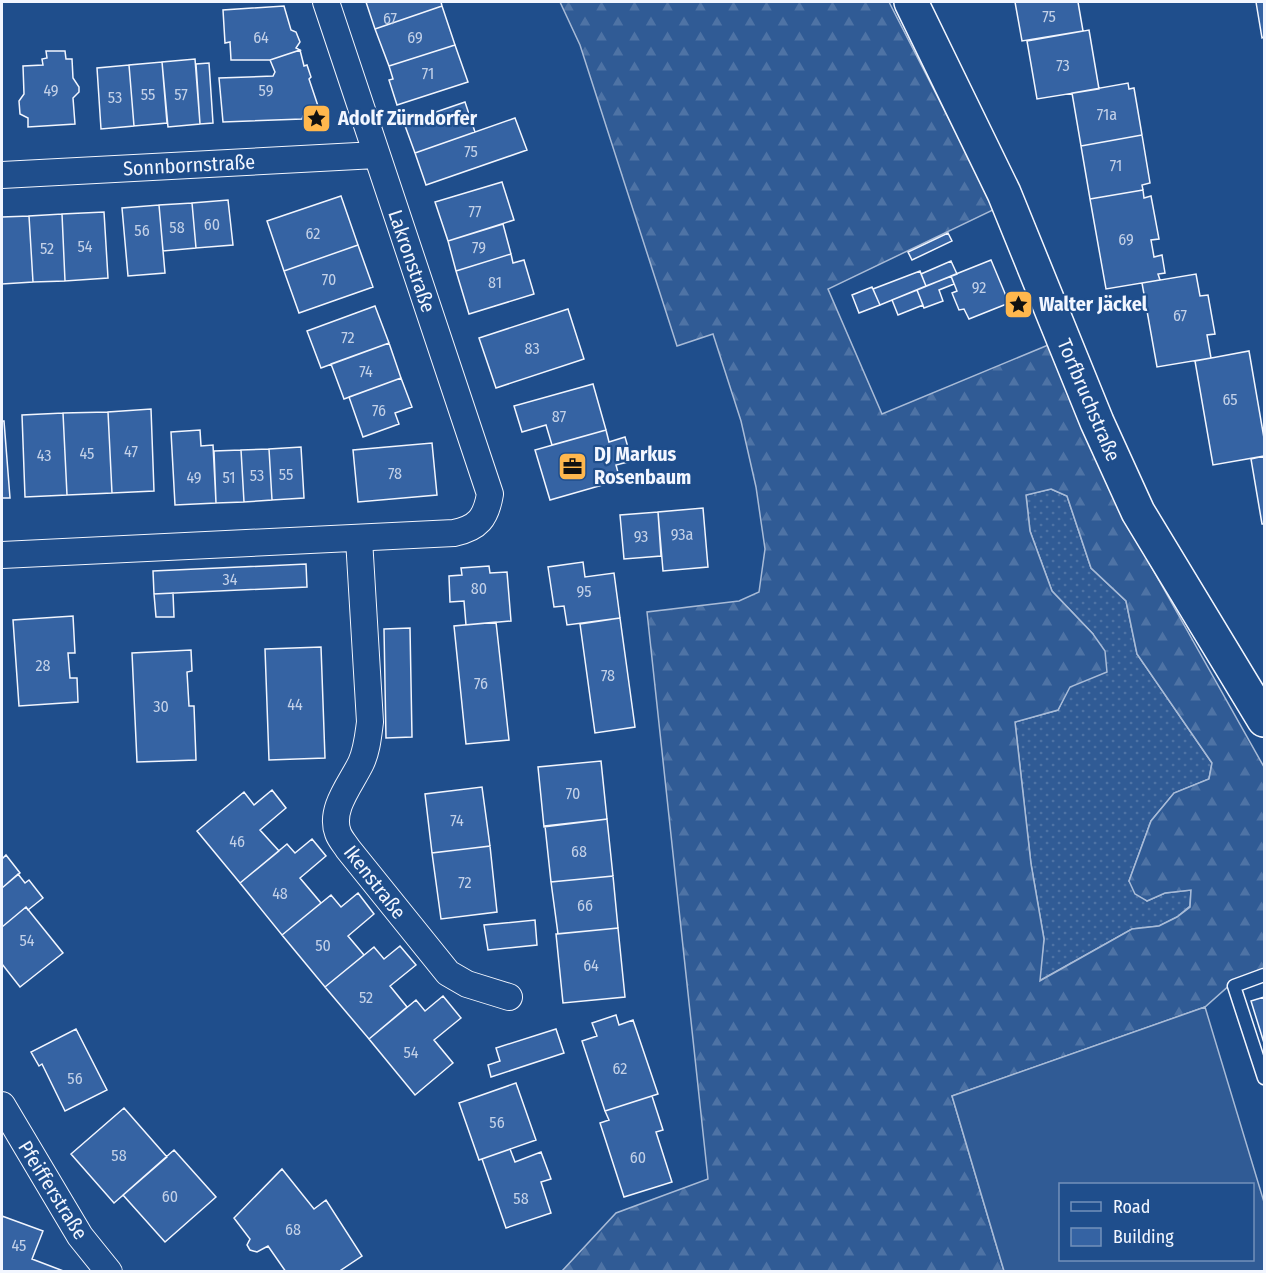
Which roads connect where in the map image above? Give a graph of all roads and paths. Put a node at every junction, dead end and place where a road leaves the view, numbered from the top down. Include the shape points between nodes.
1 (326, 2) edge
2 (911, 2) edge
3 (376, 155) junction
4 (2, 176) edge
5 (359, 538) junction
6 (2, 555) edge
7 (1263, 715) edge
8 (1264, 975) edge
9 (509, 997) dead end
10 (1264, 1077) edge
11 (2, 1105) edge
12 (109, 1272) edge

1 - 3 street, Lakronstraße
2 - 7 main road, Torfbruchstraße via 1004,193 1138,512
3 - 4 street, Sonnbornstraße
3 - 5 street, Lakronstraße via 490,494 487,510 469,530
5 - 6 street
5 - 9 street, Ikenstraße via 369,722 367,746 338,808 338,834 448,973 467,984
8 - 10 lane via 1234,986
11 - 12 street, Pfeifferstraße via 74,1227

